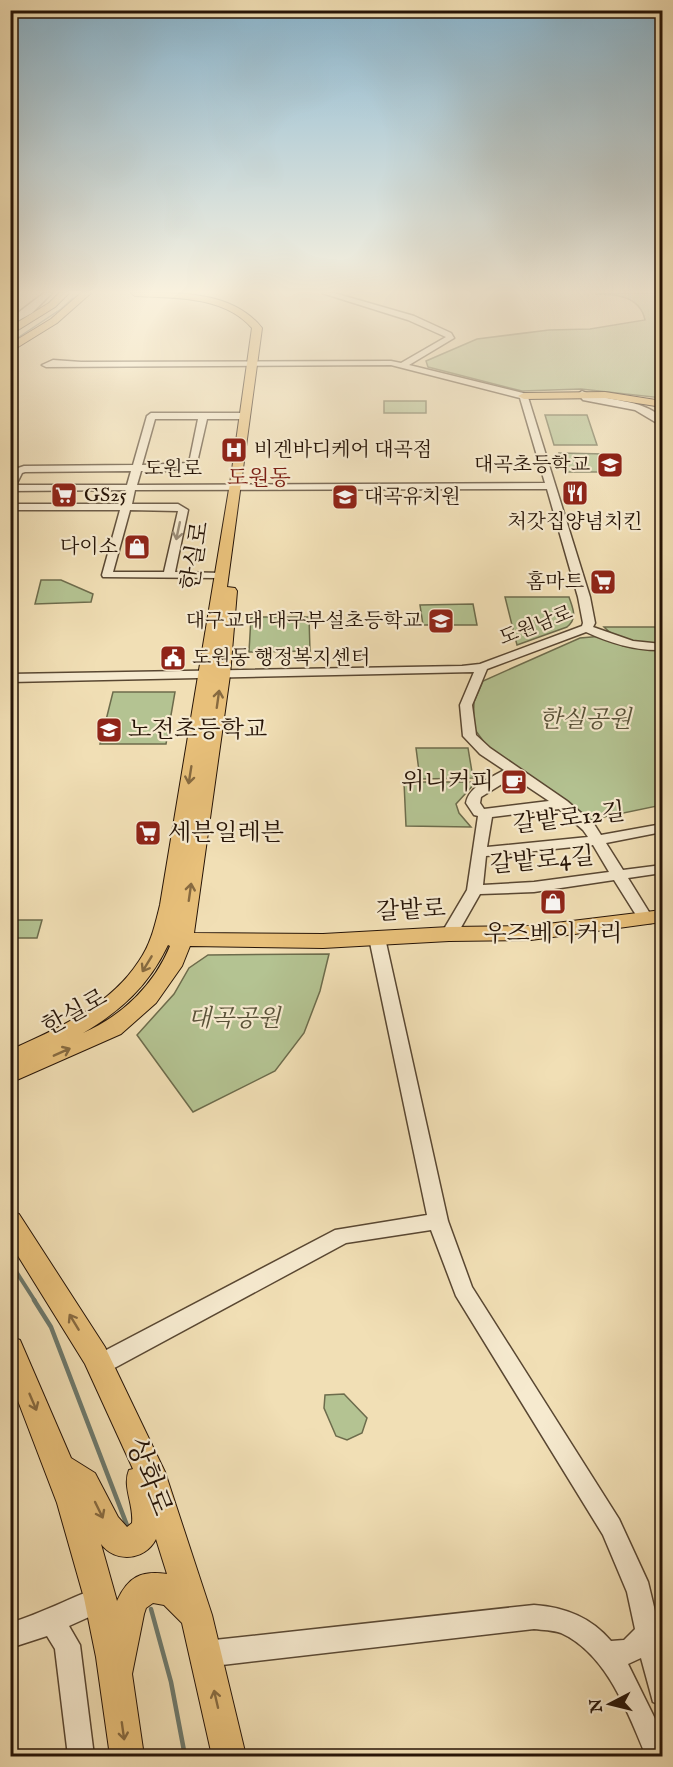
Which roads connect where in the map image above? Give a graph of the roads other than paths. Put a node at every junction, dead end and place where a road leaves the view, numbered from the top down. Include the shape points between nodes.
1 (254, 375) edge
2 (255, 375) edge
3 (440, 375) edge
4 (582, 394) junction
5 (524, 396) junction
6 (663, 404) edge
7 (202, 416) junction
8 (245, 416) junction
9 (663, 423) edge
10 (136, 468) junction
11 (552, 486) junction
12 (10, 487) edge
13 (132, 487) junction
14 (241, 487) junction
15 (10, 507) edge
16 (126, 507) junction
17 (169, 575) junction
18 (220, 575) junction
19 (586, 628) junction
20 (663, 647) edge
21 (482, 667) junction
22 (206, 675) junction
23 (222, 675) junction
24 (10, 678) edge
25 (515, 770) junction
26 (562, 804) junction
27 (485, 814) junction
28 (663, 828) edge
29 (596, 840) junction
30 (480, 852) junction
31 (663, 869) edge
32 (619, 876) junction
33 (475, 890) junction
34 (654, 918) edge
35 (449, 934) junction
36 (161, 938) junction
37 (377, 938) junction
38 (183, 939) junction
39 (10, 1059) edge
40 (10, 1075) edge
41 (10, 1221) edge
42 (438, 1221) junction
43 (10, 1348) edge
44 (99, 1365) junction
45 (125, 1419) junction
46 (61, 1468) junction
47 (100, 1599) junction
48 (196, 1615) junction
49 (52, 1622) junction
50 (648, 1633) junction
51 (10, 1636) edge
52 (607, 1653) junction
53 (206, 1654) junction
54 (116, 1681) junction
55 (663, 1693) edge
56 (81, 1756) edge
57 (127, 1756) edge
58 (229, 1756) edge
59 (659, 1756) edge

1 - 8 main road, 한실로
2 - 14 main road, 한실로
3 - 5 street
4 - 5 main road
4 - 6 main road
4 - 9 street via 645,410
5 - 11 street, 도원남로
7 - 8 street
7 - 10 street via 151,416
7 - 10 street via 194,465
8 - 14 main road, 한실로
10 - 12 street, 도원로 via 24,469 18,471
10 - 13 street
11 - 14 street, 도원로
11 - 19 street, 도원남로 via 589,614
12 - 13 street, 도원로
13 - 14 street, 도원로
13 - 16 street
14 - 18 main road, 한실로
14 - 23 main road, 한실로
15 - 16 street, 도원로
16 -> 17 street, 도원로 via 183,510
16 - 17 street via 107,575
17 - 18 street
18 - 22 main road, 한실로
19 - 20 street via 645,648
19 - 21 street, 도원남로
21 - 23 street, 도원남로
21 - 25 street via 466,705 470,736
22 - 23 street, 도원남로
22 - 24 street, 도원남로
22 -> 36 main road, 한실로 via 170,905
38 -> 23 main road, 한실로
25 - 26 street
25 - 27 street, 갈밭로 via 474,796 478,812
26 - 27 street
26 - 29 street via 589,827
27 - 30 street, 갈밭로
28 - 29 street, 갈밭로12길
29 - 30 street, 갈밭로12길
29 - 32 street
30 - 33 street, 갈밭로
31 - 32 street, 갈밭로4길
32 - 33 street, 갈밭로4길
32 - 34 street
33 - 35 street, 갈밭로4길
34 - 35 main road, 갈밭로 via 531,933
35 - 37 main road, 갈밭로
36 - 38 main road, 갈밭로
36 -> 39 main road, 한실로 via 137,981 118,1000 100,1014
37 - 38 main road, 갈밭로
37 - 42 street
40 -> 38 main road, 한실로 via 113,1029 148,998 172,966
44 -> 41 main road, 상화로
42 - 44 street via 342,1236
42 - 50 street via 463,1290 611,1527 639,1591
43 -> 46 main road
44 - 45 main road, 상화로
46 -> 45 main road via 82,1480 111,1536 120,1543 138,1538 148,1519
45 - 48 main road, 상화로 via 150,1472
46 - 47 main road
47 - 49 street
47 - 54 main road
48 - 53 main road, 상화로
48 - 54 main road via 172,1591 150,1587 135,1597 128,1613
49 - 51 street
49 - 56 street via 67,1645
50 - 52 street via 634,1650
50 - 55 street
52 - 53 street via 589,1635 564,1621 534,1617
52 - 59 street
58 -> 53 main road, 상화로
54 -> 57 main road

